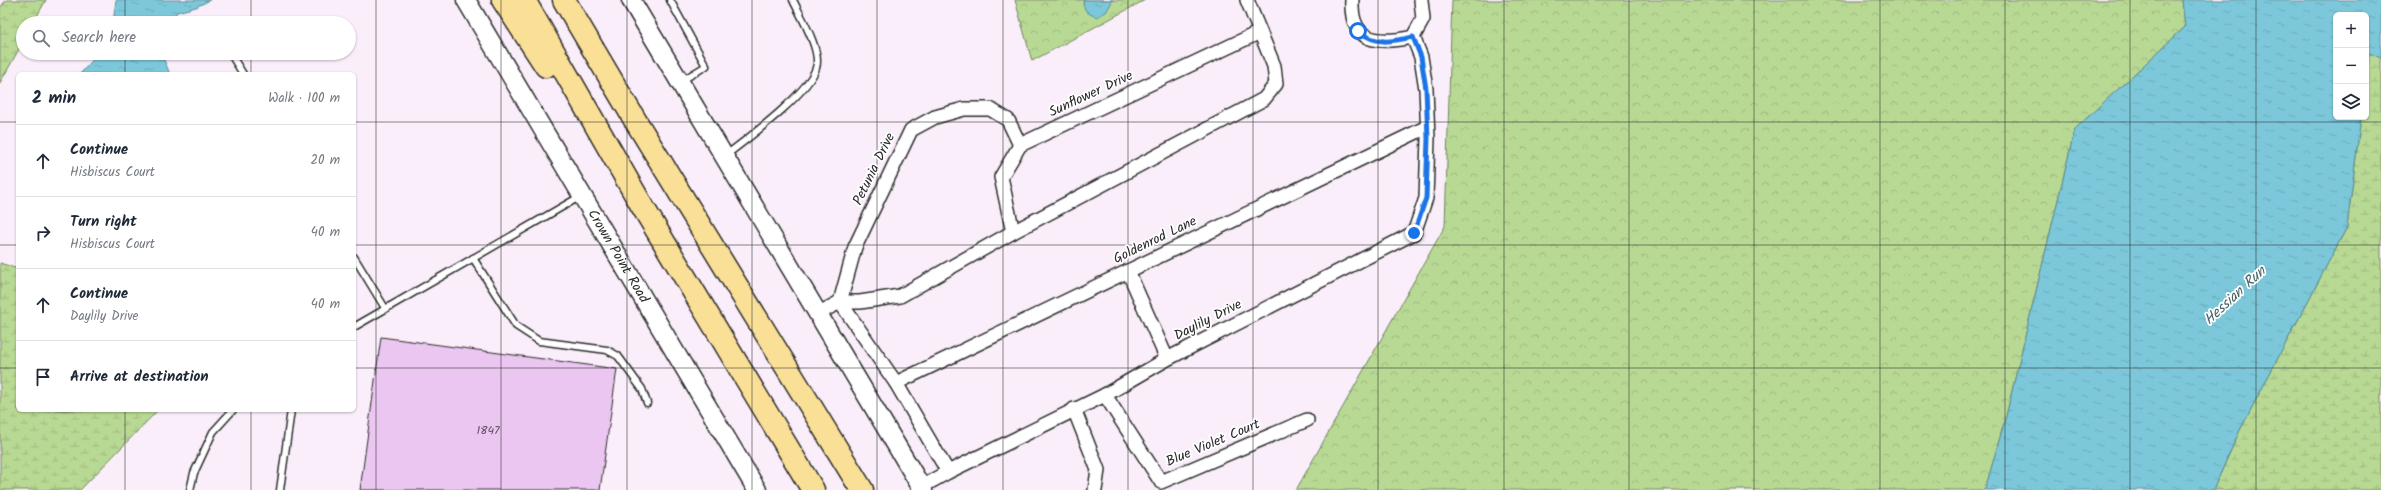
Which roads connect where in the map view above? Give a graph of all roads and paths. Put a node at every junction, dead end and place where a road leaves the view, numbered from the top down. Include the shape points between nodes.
1 (457, 0) edge
2 (466, 0) edge
3 (503, 0) edge
4 (524, 0) edge
5 (564, 0) edge
6 (630, 0) edge
7 (670, 0) edge
8 (793, 0) edge
9 (1247, 0) edge
10 (1352, 0) edge
11 (1420, 0) edge
12 (478, 22) junction
13 (1260, 32) junction
14 (1413, 37) junction
15 (234, 60) edge
16 (242, 72) edge
17 (679, 82) junction
18 (1427, 127) junction
19 (1020, 145) junction
20 (612, 153) junction
21 (723, 157) junction
22 (584, 195) junction
23 (1013, 232) junction
24 (472, 258) junction
25 (356, 260) edge
26 (1128, 271) junction
27 (840, 302) junction
28 (385, 308) junction
29 (817, 314) junction
30 (356, 326) edge
31 (1167, 358) junction
32 (896, 383) junction
33 (1105, 396) junction
34 (646, 403) dead end
35 (1074, 409) junction
36 (231, 412) edge
37 (291, 412) edge
38 (1307, 420) dead end
39 (948, 472) junction
40 (922, 488) edge
41 (190, 490) edge
42 (280, 490) edge
43 (757, 490) edge
44 (813, 490) edge
45 (862, 490) edge
46 (1095, 490) edge

1 - 12 main road, Crown Point Road
2 - 12 main road, Crown Point Road
3 - 20 highway via 545,64 579,125
4 - 20 highway
5 - 45 highway
6 - 17 main road
7 - 17 lane via 706,66
8 - 21 lane via 814,44 817,67 801,91 760,129
9 - 13 street
10 - 14 street via 1351,11 1358,31 1370,40 1390,42
11 - 14 street via 1423,18
12 - 22 main road, Crown Point Road
13 - 19 street, Sunflower Drive
13 - 23 street via 1274,66 1276,84 1264,99
14 - 18 street, Daylily Drive via 1421,57 1426,89
15 - 16 lane
17 - 21 main road
18 - 26 street, Goldenrod Lane
18 - 31 street, Daylily Drive via 1426,198 1414,233
19 - 23 street via 1001,176
19 - 27 street, Petunia Drive via 1008,120 990,109 964,109 943,115 910,130 855,247
20 - 44 highway
21 - 29 main road
22 - 24 lane
22 - 43 main road, Crown Point Road
23 - 27 street via 900,296
24 - 28 lane
24 - 34 lane via 516,326 539,341 608,350 618,356 642,389
25 - 28 lane
26 - 31 street
26 - 32 street, Goldenrod Lane
27 - 29 street
27 - 32 street
28 - 30 lane
29 - 40 main road
31 - 33 street, Daylily Drive
32 - 39 street
33 - 35 street, Daylily Drive
33 - 38 street, Blue Violet Court via 1161,482
35 - 39 street, Daylily Drive
35 - 46 street via 1098,470
36 - 41 lane via 213,432 194,473
37 - 42 lane
39 - 40 street, Daylily Drive

